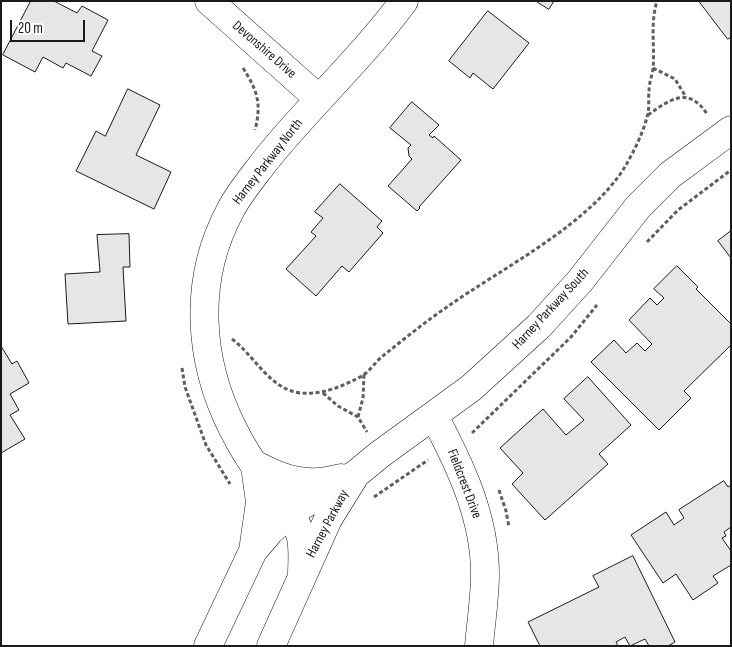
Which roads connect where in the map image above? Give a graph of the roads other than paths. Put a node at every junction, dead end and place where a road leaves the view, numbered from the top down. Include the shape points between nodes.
1 (208, 1) edge
2 (404, 1) edge
3 (319, 99) junction
4 (731, 130) edge
5 (434, 416) junction
6 (254, 465) junction
7 (356, 474) junction
8 (291, 512) junction
9 (253, 552) junction
10 (302, 575) junction
11 (208, 646) edge
12 (271, 646) edge
13 (479, 646) edge

1 - 3 street, Devonshire Drive
2 - 3 street, Harney Parkway North via 385,27
3 - 6 street, Harney Parkway North via 285,136 231,209 219,233 206,284 205,338 211,372 220,401
4 - 5 street, Harney Parkway South via 670,176 638,207 580,281 538,326 471,388
5 - 7 street, Harney Parkway South
5 - 13 street, Fieldcrest Drive via 473,501 480,527 485,575
6 - 7 street, Harney Parkway via 275,476 308,483
6 - 8 street, Harney Parkway North
6 - 9 street, Harney Parkway via 260,502
7 - 8 street, Harney Parkway
7 - 10 street, Harney Parkway via 328,519
8 - 9 street, Harney Parkway
8 - 10 street, Harney Parkway via 300,535
9 - 11 street, Harney Parkway
10 - 12 street, Harney Parkway

